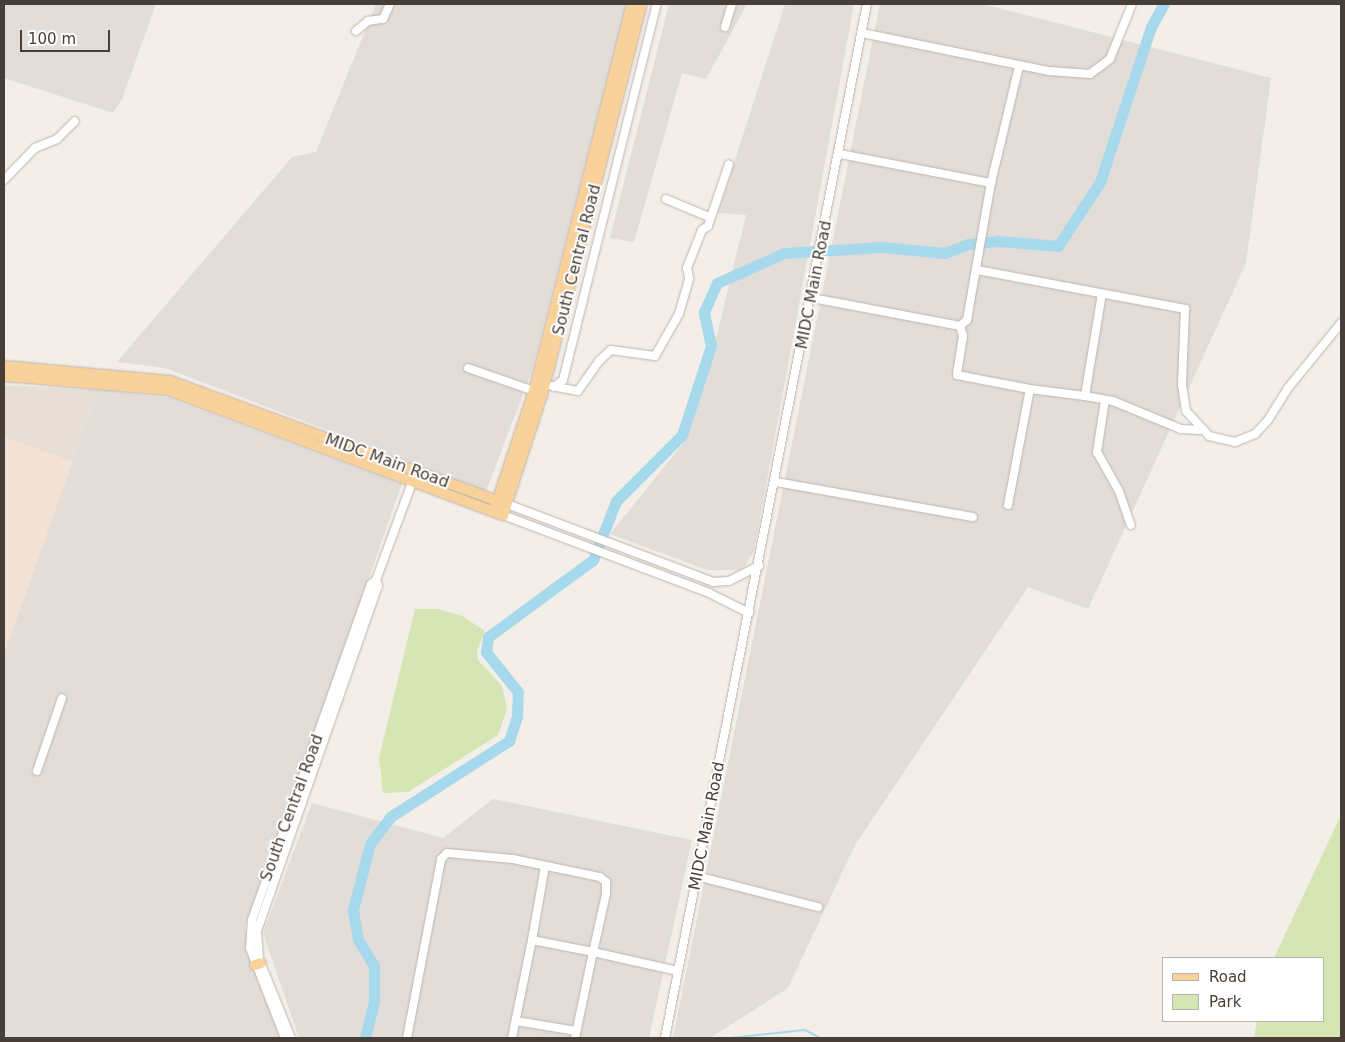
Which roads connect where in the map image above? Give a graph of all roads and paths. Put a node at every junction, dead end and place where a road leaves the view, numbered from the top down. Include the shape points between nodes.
1 (390, 4) edge
2 (632, 4) edge
3 (642, 4) edge
4 (657, 4) edge
5 (732, 4) edge
6 (867, 4) edge
7 (1132, 4) edge
8 (725, 27) dead end
9 (356, 31) dead end
10 (862, 33) junction
11 (1019, 66) junction
12 (75, 121) dead end
13 (602, 143) junction
14 (840, 154) junction
15 (729, 164) dead end
16 (4, 180) edge
17 (991, 182) junction
18 (666, 199) dead end
19 (709, 218) junction
20 (977, 270) junction
21 (1102, 293) junction
22 (812, 298) junction
23 (1341, 323) edge
24 (960, 326) junction
25 (4, 366) edge
26 (468, 368) dead end
27 (4, 376) edge
28 (550, 385) junction
29 (1030, 389) junction
30 (534, 391) junction
31 (1085, 396) junction
32 (1105, 400) junction
33 (1200, 430) junction
34 (414, 477) junction
35 (776, 482) junction
36 (1008, 505) dead end
37 (501, 508) junction
38 (973, 517) dead end
39 (1131, 525) dead end
40 (759, 566) junction
41 (750, 613) junction
42 (62, 698) dead end
43 (37, 771) dead end
44 (545, 866) junction
45 (697, 876) junction
46 (818, 907) dead end
47 (532, 940) junction
48 (593, 952) junction
49 (258, 964) junction
50 (678, 971) junction
51 (516, 1021) junction
52 (576, 1035) edge
53 (284, 1038) edge
54 (290, 1038) edge
55 (407, 1038) edge
56 (512, 1038) edge
57 (665, 1038) edge

1 - 9 street via 384,19 368,22
2 - 13 main road, South Central Road
3 - 13 main road, South Central Road
4 - 28 street via 562,380
5 - 8 street
6 - 10 street, MIDC Main Road
7 - 11 street via 1110,59 1098,72 1048,72
10 - 11 street
10 - 14 street, MIDC Main Road
11 - 17 street
12 - 16 street via 57,138 35,148
13 - 28 main road, South Central Road
13 - 30 main road, South Central Road
14 - 17 street
14 - 22 street, MIDC Main Road
15 - 19 street
17 - 20 street
18 - 19 street
19 - 28 street via 687,268 689,278 679,314 655,356 611,350 578,391
20 - 21 street
20 - 24 street via 967,320
21 - 31 street
21 - 33 street via 1184,309 1182,386 1186,411
22 - 24 street
22 - 35 street, MIDC Main Road
23 - 33 street via 1255,434 1235,442
24 - 29 street via 963,336 957,376
25 - 34 main road, MIDC Main Road via 170,381
26 - 30 street
27 - 34 main road, MIDC Main Road via 168,390
28 - 37 main road, South Central Road
29 - 31 street
29 - 36 street
30 - 37 main road, South Central Road
31 - 32 street
32 - 33 street via 1181,429
32 - 39 street via 1097,452 1119,491
34 - 37 main road, MIDC Main Road
34 - 49 street, South Central Road via 376,580 371,584 252,920 249,935
35 - 38 street
35 - 40 street, MIDC Main Road
37 - 40 street, MIDC Main Road via 588,535 721,583
37 - 41 street, MIDC Main Road via 584,545 709,592
40 - 41 street, MIDC Main Road
41 - 45 street, MIDC Main Road
42 - 43 street
44 - 47 street
44 - 48 street via 600,877 606,882
44 - 55 street via 458,852 447,853 442,859
45 - 46 street
45 - 50 street, MIDC Main Road
47 - 48 street
47 - 51 street
48 - 50 street
48 - 52 street
49 - 53 street, South Central Road
49 - 54 street, South Central Road
50 - 57 street, MIDC Main Road
51 - 52 street
51 - 56 street

